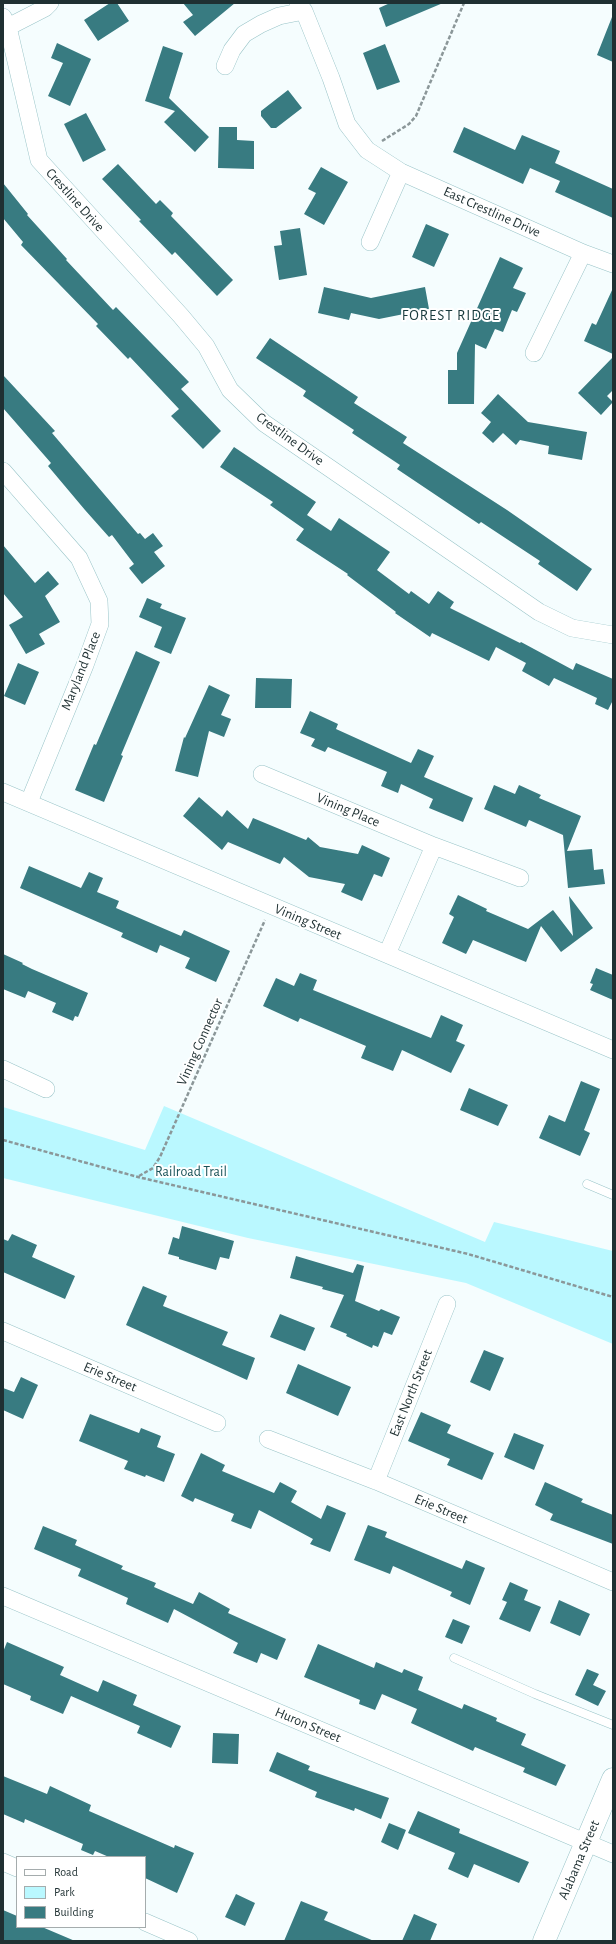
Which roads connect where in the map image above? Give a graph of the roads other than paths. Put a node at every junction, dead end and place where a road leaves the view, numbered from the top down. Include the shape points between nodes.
1 (50, 3) edge
2 (301, 7) edge
3 (6, 22) edge
4 (225, 66) dead end
5 (401, 172) junction
6 (370, 242) dead end
7 (583, 252) junction
8 (613, 264) edge
9 (534, 353) dead end
10 (3, 471) edge
11 (613, 635) edge
12 (262, 774) dead end
13 (3, 792) edge
14 (29, 802) junction
15 (434, 846) junction
16 (520, 878) dead end
17 (387, 954) junction
18 (613, 1050) edge
19 (3, 1069) edge
20 (46, 1089) dead end
21 (587, 1184) dead end
22 (613, 1195) edge
23 (447, 1304) dead end
24 (3, 1331) edge
25 (217, 1423) dead end
26 (268, 1439) dead end
27 (376, 1481) junction
28 (613, 1582) edge
29 (3, 1596) edge
30 (454, 1658) dead end
31 (613, 1725) edge
32 (613, 1779) edge
33 (586, 1842) junction
34 (613, 1854) edge
35 (3, 1862) edge
36 (16, 1868) edge
37 (146, 1922) edge
38 (189, 1941) edge
39 (544, 1941) edge

1 - 3 street via 45,8
2 - 4 street, East Crestline Drive via 244,34 232,50
2 - 5 street, East Crestline Drive via 347,124 367,150
3 - 11 street, Crestline Drive via 39,160 206,346 230,390 264,423 539,612 572,628
5 - 6 street
5 - 7 street, East Crestline Drive
7 - 8 street, East Crestline Drive
7 - 9 street
10 - 14 street, Maryland Place via 79,558 99,601 100,624
12 - 15 street, Vining Place
13 - 14 street, Vining Street
14 - 17 street, Vining Street via 271,907
15 - 16 street, Vining Place
15 - 17 street
17 - 18 street, Vining Street
19 - 20 street
21 - 22 lane
23 - 27 street, East North Street
24 - 25 street, Erie Street
26 - 27 street, Erie Street
27 - 28 street, Erie Street
29 - 33 street, Huron Street
30 - 31 lane
32 - 33 main road, Alabama Street
33 - 34 street, Huron Street
33 - 39 main road, Alabama Street
35 - 36 street
37 - 38 street

